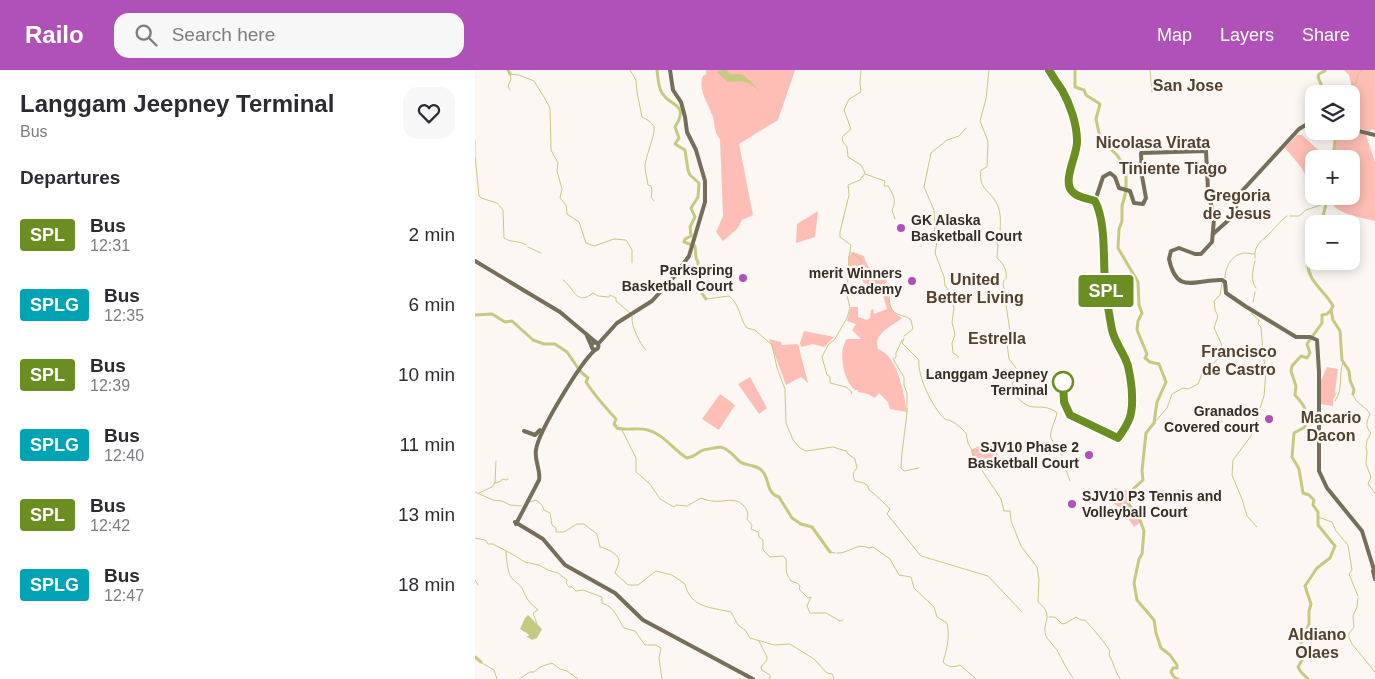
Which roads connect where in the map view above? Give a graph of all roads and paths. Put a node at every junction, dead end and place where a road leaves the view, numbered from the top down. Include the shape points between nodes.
1 (670, 70) edge
2 (1049, 70) edge
3 (1305, 125) edge
4 (1360, 131) edge
5 (1360, 132) edge
6 (1374, 134) edge
7 (1214, 232) junction
8 (475, 262) edge
9 (595, 346) junction
10 (579, 369) junction
11 (540, 430) junction
12 (524, 431) dead end
13 (536, 446) junction
14 (1370, 560) junction
15 (1375, 573) edge
16 (1375, 579) edge
17 (753, 679) edge

1 - 9 main road via 673,90 681,102 687,134 696,150 706,186 705,202 687,259 666,287 652,302 618,323
2 - 7 main road via 1068,102 1076,132 1077,145 1071,168 1072,192 1095,201 1103,177 1108,173 1113,174 1119,188 1129,191 1134,203 1139,204 1145,201 1141,153 1206,151
3 - 7 main road via 1254,178 1241,194 1232,217
4 - 6 main road
5 - 6 main road
7 - 14 main road via 1211,244 1201,254 1179,248 1171,252 1169,261 1174,276 1186,282 1223,280 1227,293 1252,310 1297,338 1309,336 1316,340 1318,471 1322,483 1361,532
8 - 9 main road via 563,314
9 - 10 main road
10 - 11 main road
10 - 13 main road via 543,428
11 - 12 main road via 533,435
11 - 13 main road
13 - 17 main road via 539,477 516,523 544,538 563,562 610,588 644,618
14 - 15 main road
14 - 16 main road

